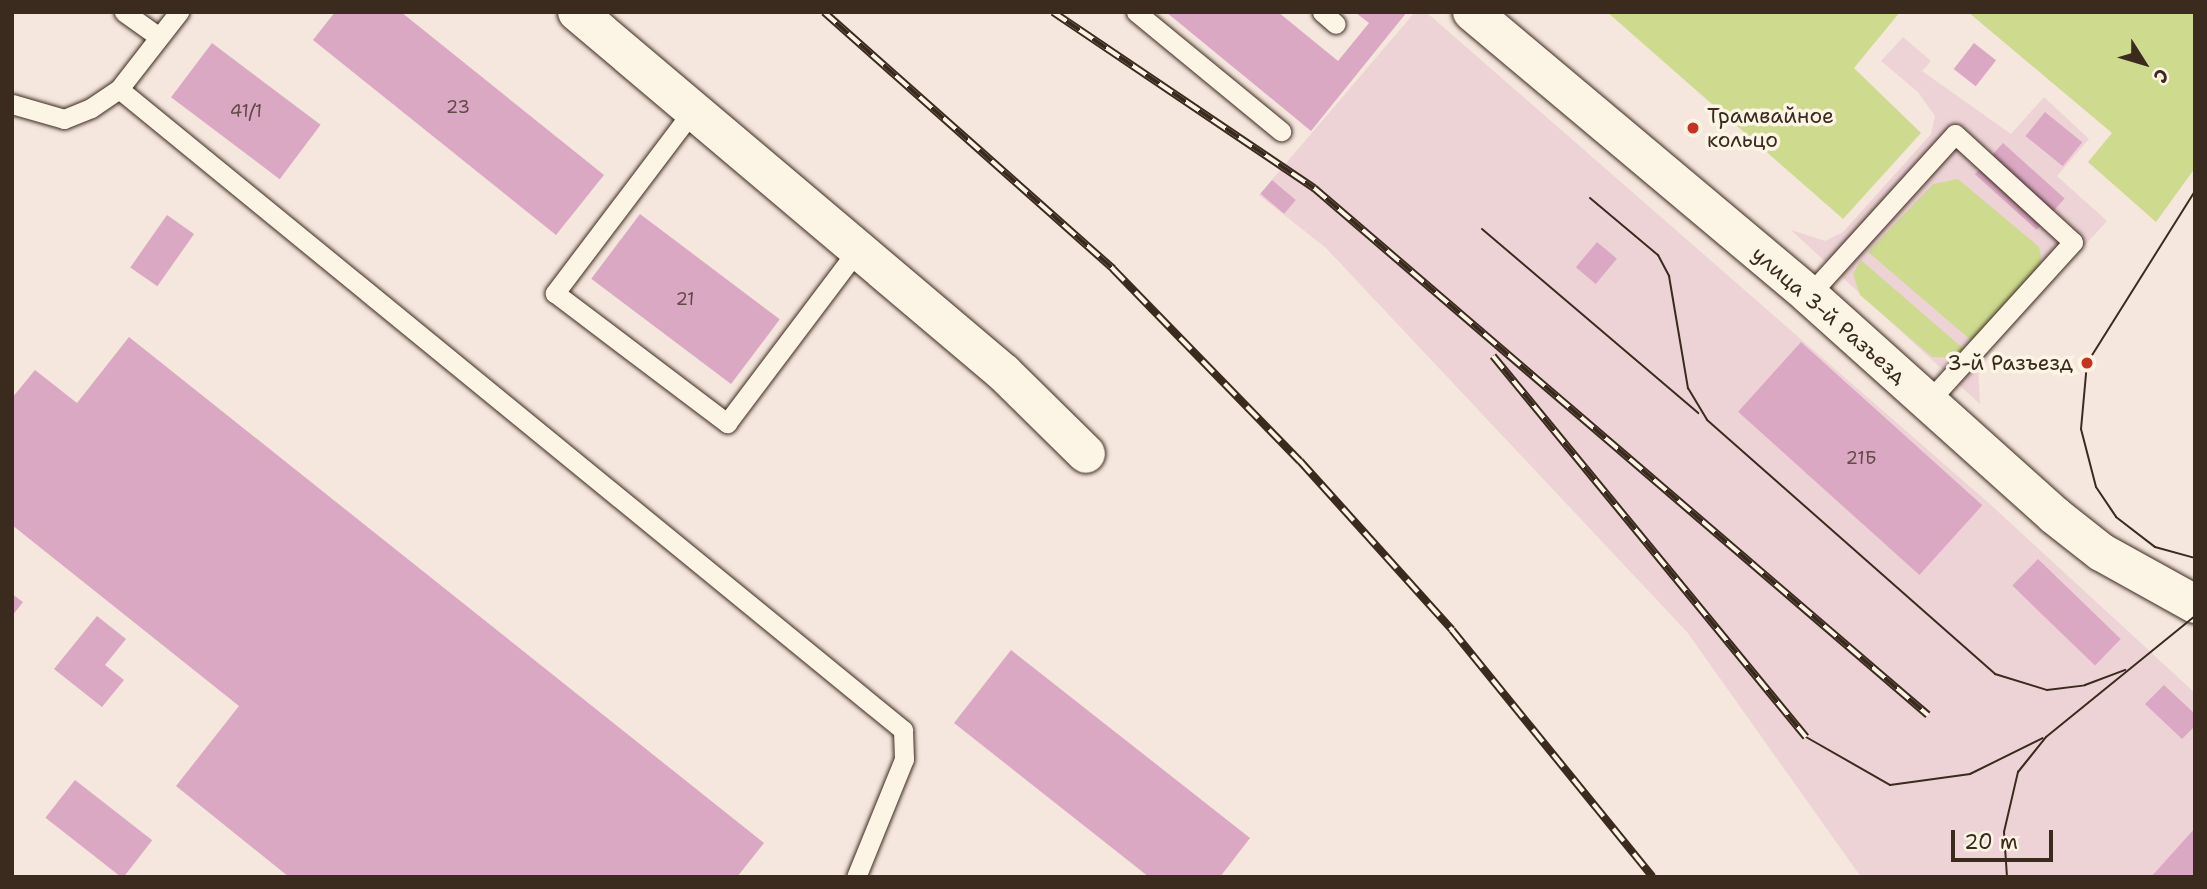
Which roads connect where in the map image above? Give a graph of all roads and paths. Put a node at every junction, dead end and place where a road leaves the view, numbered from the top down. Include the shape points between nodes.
1 (124, 12) edge
2 (179, 12) edge
3 (577, 12) edge
4 (1136, 12) edge
5 (1472, 12) edge
6 (159, 37) junction
7 (119, 89) junction
8 (12, 104) edge
9 (694, 109) junction
10 (1281, 131) dead end
11 (858, 249) junction
12 (1809, 295) junction
13 (1927, 403) junction
14 (1086, 454) dead end
15 (2195, 604) edge
16 (856, 877) edge

1 - 6 lane
2 - 6 lane
3 - 9 main road
4 - 10 lane
5 - 12 main road, улица 3-й Разъезд
6 - 7 lane
7 - 8 lane via 64,120
7 - 16 lane via 903,730 904,759
9 - 11 main road
9 - 11 lane via 555,293 727,423
11 - 14 main road via 1004,373
12 - 13 main road, улица 3-й Разъезд
12 - 13 lane via 1955,134 2073,242
13 - 15 main road, улица 3-й Разъезд via 2101,552

